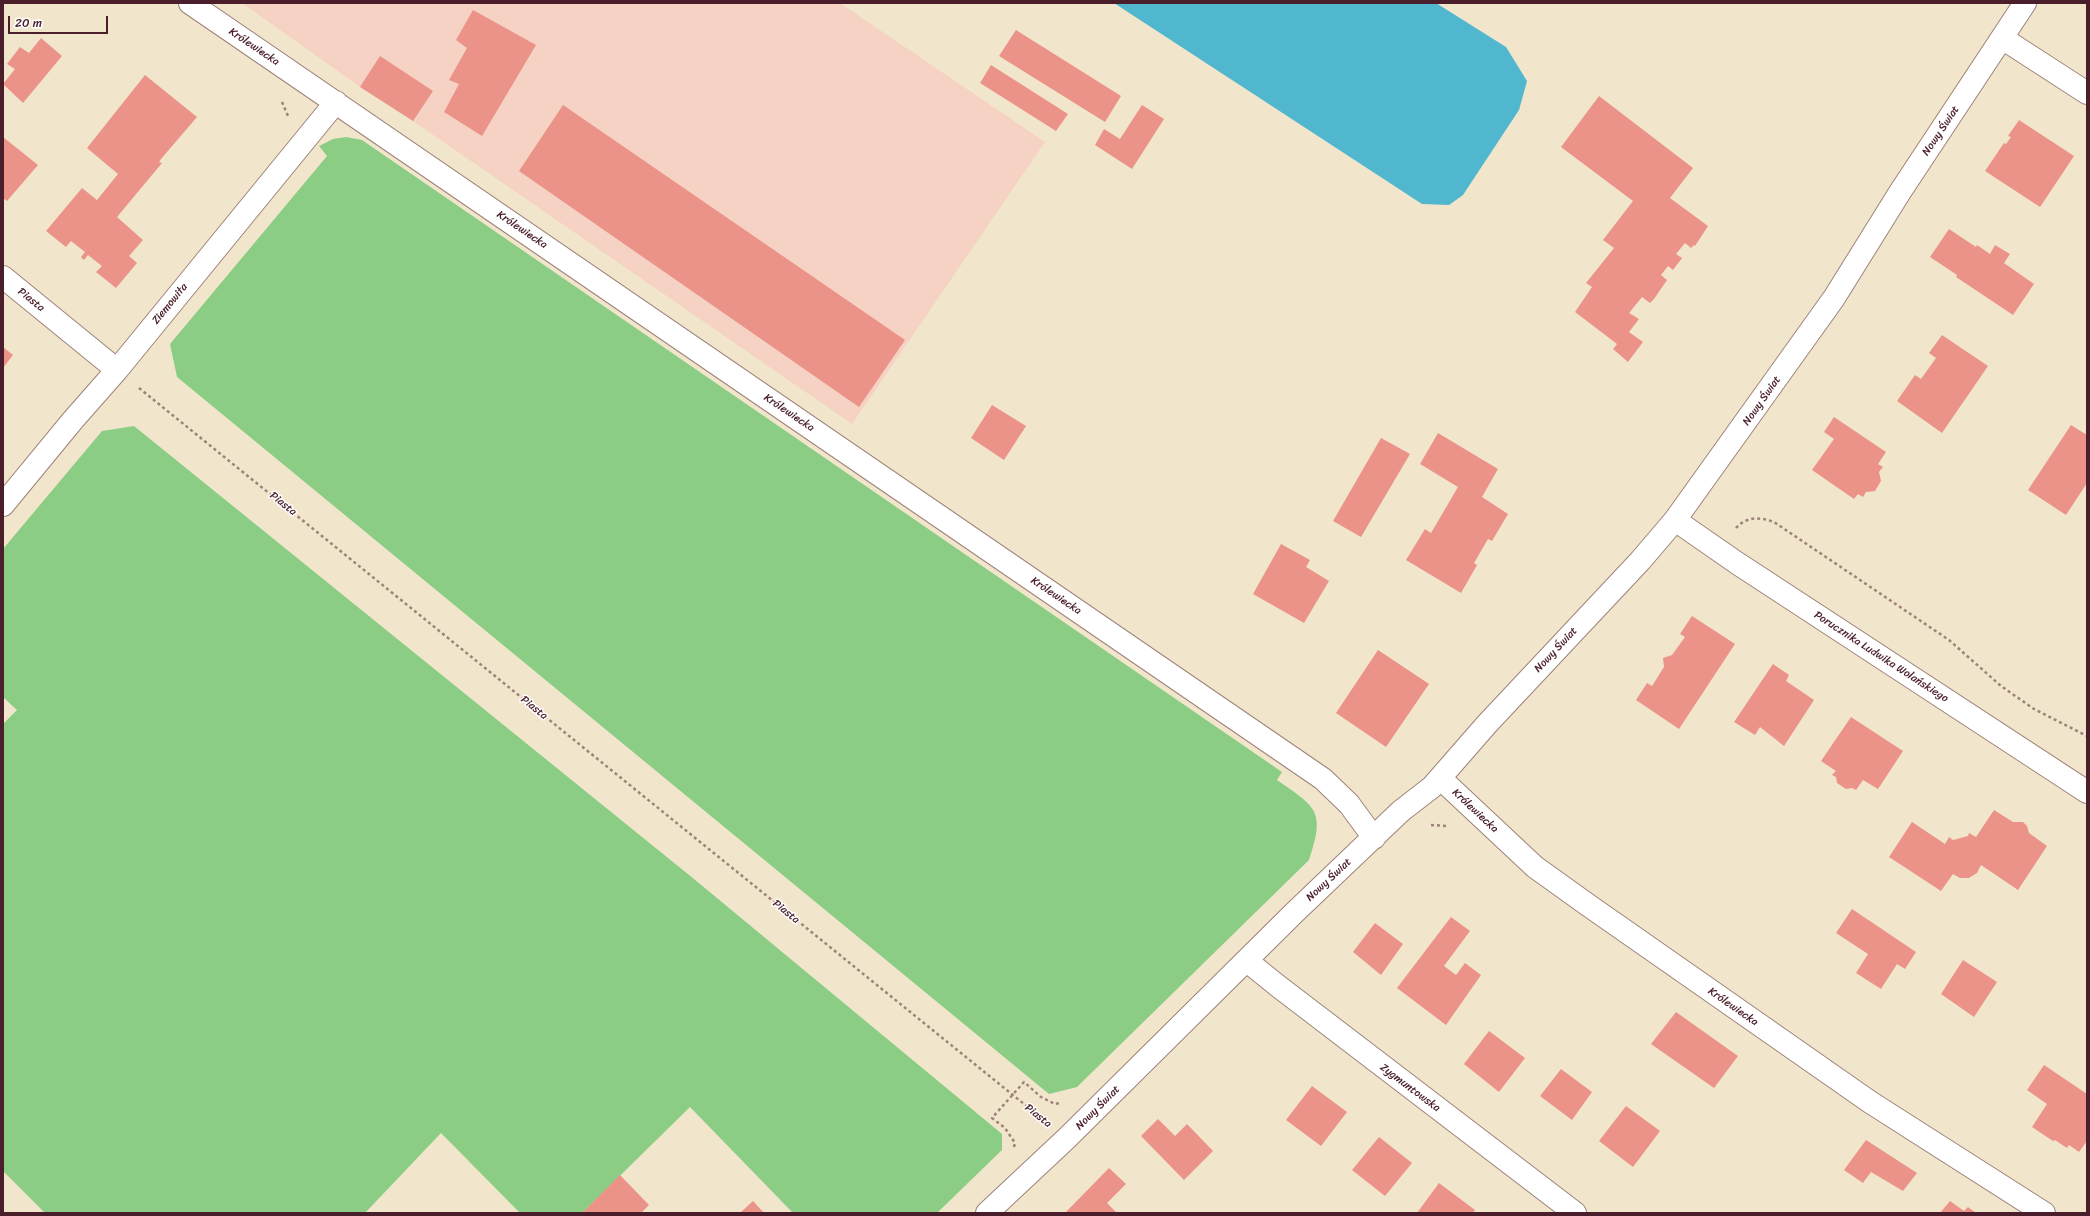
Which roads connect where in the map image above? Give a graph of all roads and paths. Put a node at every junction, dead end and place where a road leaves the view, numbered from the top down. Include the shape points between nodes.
1 (190, 3) edge
2 (2025, 3) edge
3 (2002, 38) junction
4 (2087, 93) edge
5 (280, 99) dead end
6 (336, 102) junction
7 (289, 118) dead end
8 (3, 277) edge
9 (117, 370) junction
10 (3, 505) edge
11 (1675, 520) junction
12 (1720, 551) junction
13 (2087, 736) edge
14 (1440, 778) junction
15 (2087, 792) edge
16 (1374, 838) junction
17 (1247, 961) junction
18 (1012, 1095) junction
19 (1064, 1102) dead end
20 (1067, 1138) junction
21 (1012, 1150) dead end
22 (987, 1213) edge
23 (1575, 1213) edge
24 (2044, 1213) edge

1 - 6 street, Królewiecka
2 - 3 street, Nowy Świat
3 - 4 street
3 - 11 street, Nowy Świat via 1900,192 1834,298
5 - 7 path
6 - 9 street, Ziemowita
6 - 16 street, Królewiecka via 1323,779 1349,804
8 - 9 street, Piasta
9 - 10 street, Ziemowita
9 - 18 path, Piasta
11 - 12 street, Porucznika Ludwika Wolańskiego
11 - 14 street, Nowy Świat
12 - 13 path via 1745,520 1763,518 1774,522 1949,640 2001,686 2034,709
12 - 15 street, Porucznika Ludwika Wolańskiego
14 - 16 street, Nowy Świat
14 - 24 street, Królewiecka via 1547,876 1870,1102
16 - 17 street, Nowy Świat
17 - 20 street, Nowy Świat
17 - 23 street, Zygmuntowska
18 - 19 path via 1024,1082 1041,1097 1055,1104
18 - 20 path, Piasta
18 - 21 path via 992,1118 1005,1128 1015,1143
20 - 22 street, Nowy Świat

